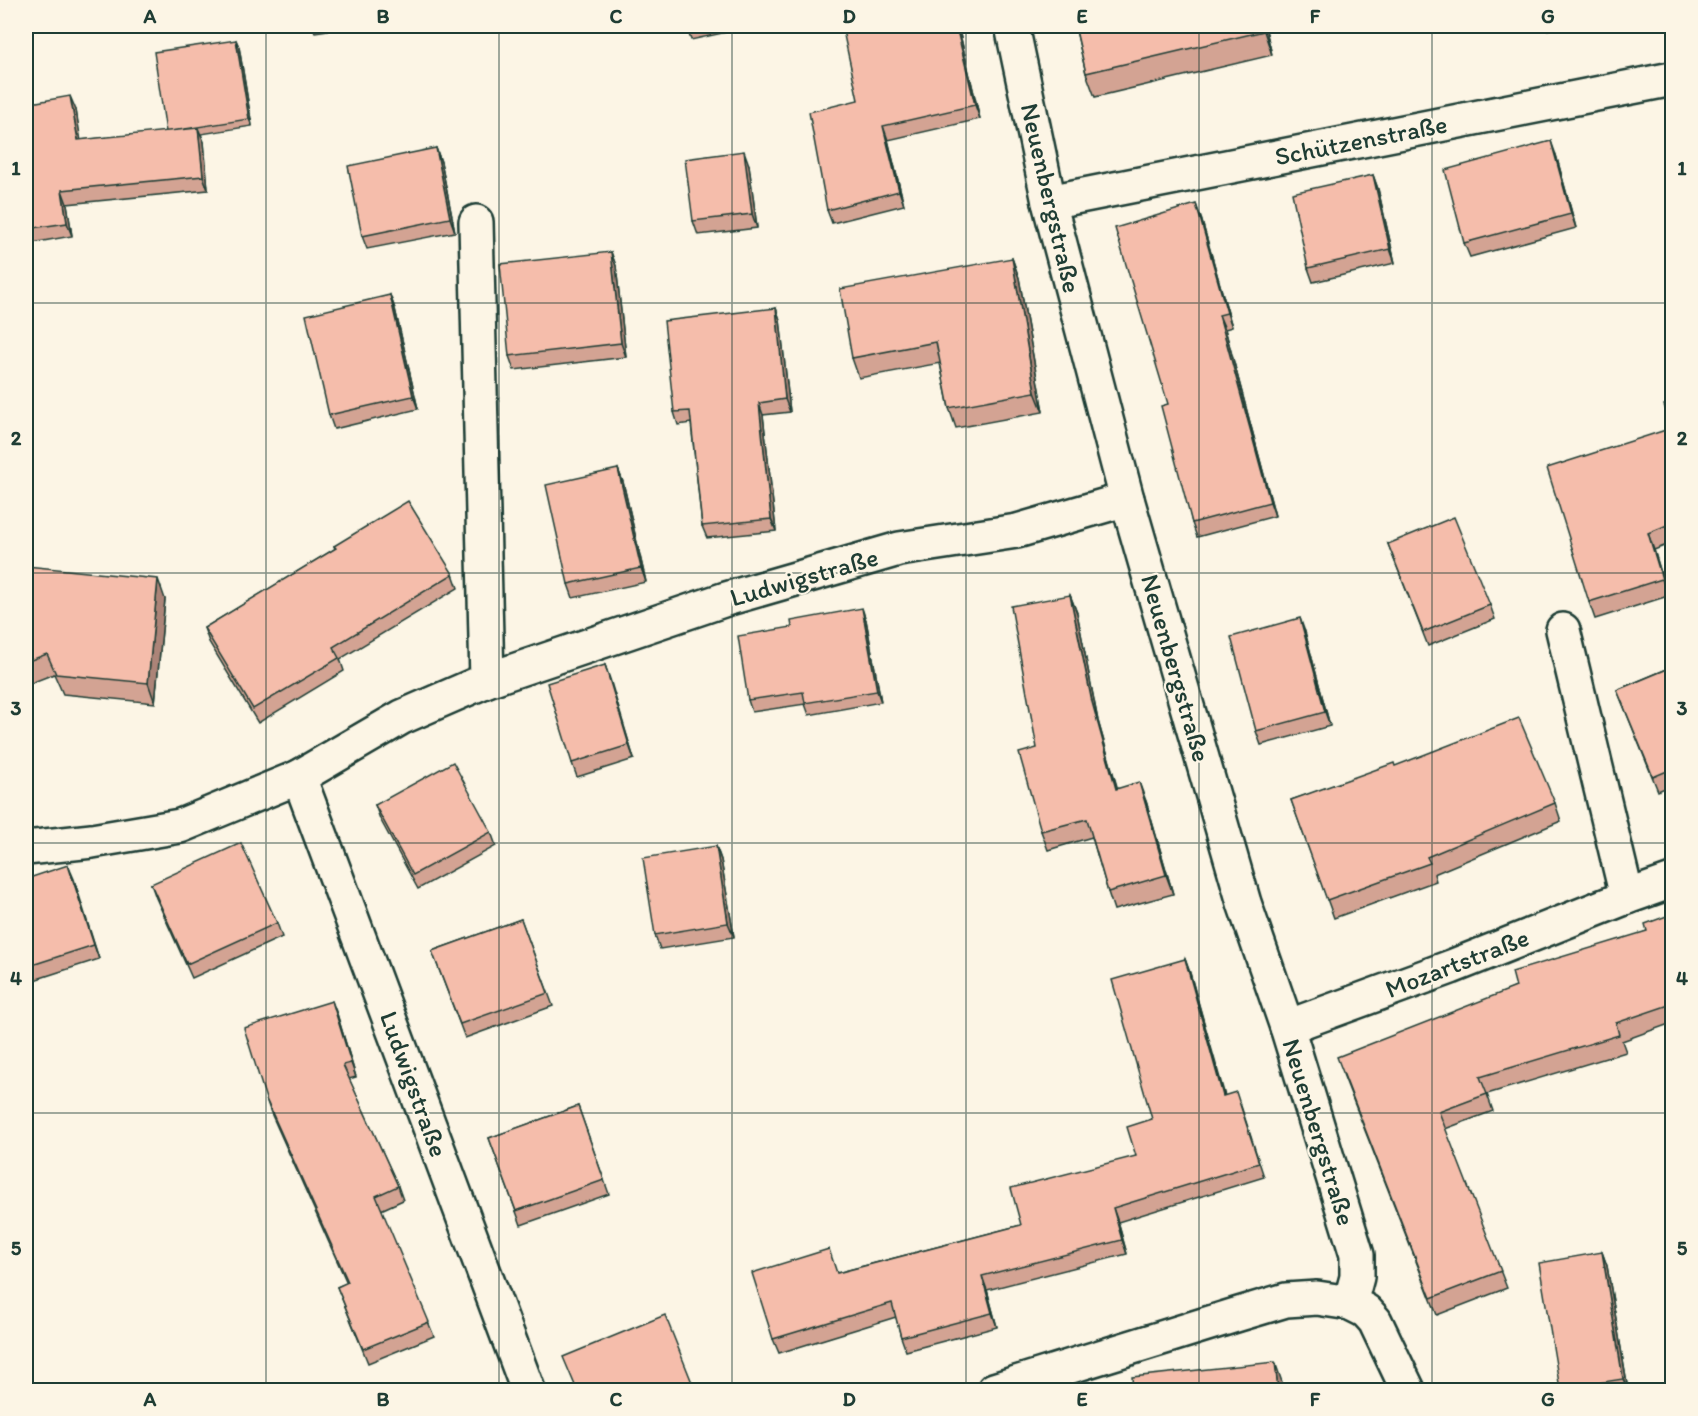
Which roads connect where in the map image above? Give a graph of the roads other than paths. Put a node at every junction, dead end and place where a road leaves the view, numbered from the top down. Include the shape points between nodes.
1 (1012, 26) edge
2 (1672, 79) edge
3 (1049, 202) junction
4 (476, 222) dead end
5 (1127, 499) junction
6 (1563, 630) dead end
7 (486, 680) junction
8 (299, 777) junction
9 (26, 848) edge
10 (1672, 881) edge
11 (1627, 897) junction
12 (1287, 1027) junction
13 (1350, 1303) junction
14 (528, 1390) edge
15 (994, 1390) edge
16 (1408, 1390) edge

1 - 3 street, Neuenbergstraße
2 - 3 street, Schützenstraße
3 - 5 street, Neuenbergstraße
4 - 7 street
5 - 7 street, Ludwigstraße via 1017,531 899,549 726,599
5 - 12 street, Neuenbergstraße via 1244,903
6 - 11 street
7 - 8 street, Ludwigstraße via 402,717
8 - 9 street, Ludwigstraße via 180,826
8 - 14 street, Ludwigstraße
10 - 11 street, Mozartstraße
11 - 12 street, Mozartstraße
12 - 13 street, Neuenbergstraße via 1357,1254 1357,1277
13 - 15 street via 1317,1298 1286,1300
13 - 16 street via 1375,1321

